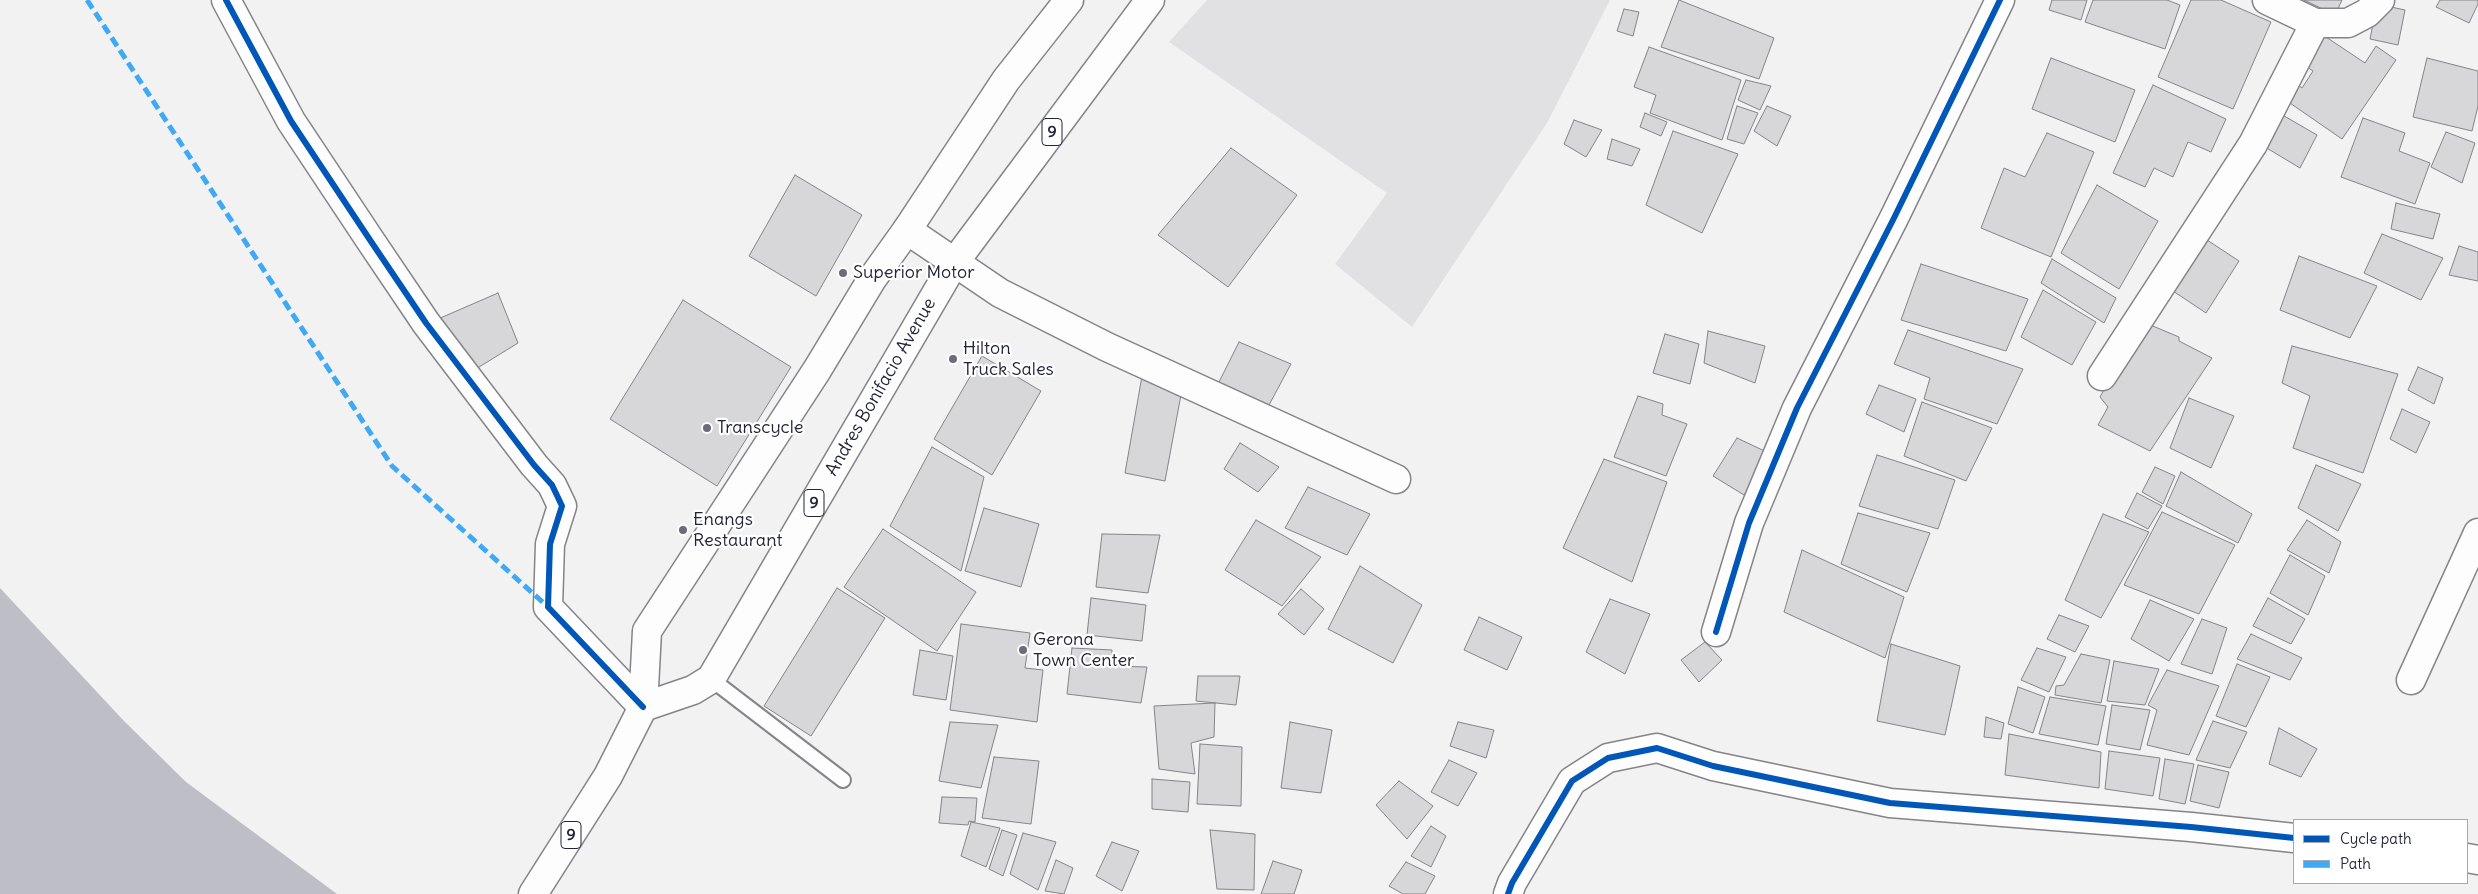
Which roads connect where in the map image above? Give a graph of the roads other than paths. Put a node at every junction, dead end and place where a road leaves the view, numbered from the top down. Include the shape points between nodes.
1 (226, 0) edge
2 (1069, 0) edge
3 (1150, 0) edge
4 (2000, 0) edge
5 (2267, 0) edge
6 (2380, 0) edge
7 (2315, 23) junction
8 (907, 230) junction
9 (954, 263) junction
10 (2102, 376) dead end
11 (1396, 479) dead end
12 (2478, 533) edge
13 (1716, 632) dead end
14 (711, 679) junction
15 (2411, 680) dead end
16 (643, 707) junction
17 (843, 780) dead end
18 (2293, 838) edge
19 (533, 894) edge
20 (1508, 894) edge

1 - 16 main road via 291,121 370,240 426,323 552,485 562,506 550,544 548,607
2 - 8 main road, 9 via 1006,80
3 - 9 main road, Andres Bonifacio Avenue / 9
4 - 13 main road via 1912,183 1797,408 1749,523
5 - 7 main road
6 - 7 main road via 2348,23
7 - 10 main road via 2253,144
8 - 9 main road
8 - 16 main road, 9 via 872,279 648,631
9 - 11 main road via 1000,293 1107,347
9 - 14 main road, Andres Bonifacio Avenue / 9
12 - 15 main road
14 - 16 main road via 693,690
14 - 17 lane
16 - 19 main road, 9 via 608,776
18 - 20 main road via 1890,802 1712,766 1658,748 1608,758 1572,781

